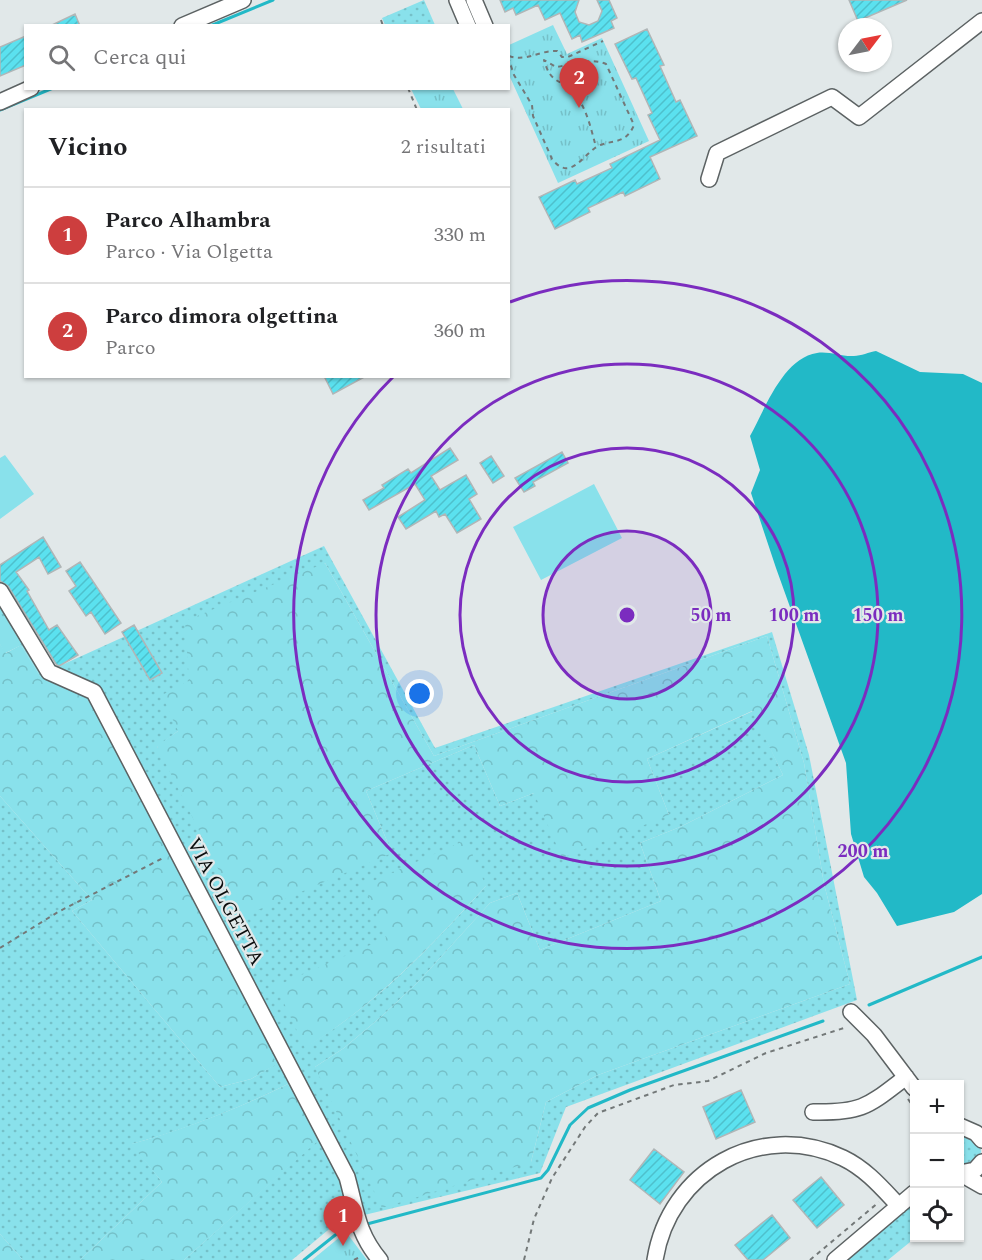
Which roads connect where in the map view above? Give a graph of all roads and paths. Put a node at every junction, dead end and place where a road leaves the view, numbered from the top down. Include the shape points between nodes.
1 (243, 0) edge
2 (457, 0) edge
3 (474, 0) edge
4 (381, 20) dead end
5 (982, 21) edge
6 (187, 24) edge
7 (382, 24) edge
8 (467, 24) edge
9 (484, 24) edge
10 (603, 42) dead end
11 (540, 54) junction
12 (510, 56) edge
13 (544, 60) junction
14 (510, 62) edge
15 (27, 90) edge
16 (409, 90) edge
17 (0, 102) edge
18 (416, 108) edge
19 (596, 147) junction
20 (709, 179) dead end
21 (0, 591) edge
22 (176, 851) junction
23 (0, 948) edge
24 (850, 1019) joint
25 (910, 1082) edge
26 (813, 1112) dead end
27 (964, 1128) edge
28 (982, 1140) edge
29 (982, 1162) edge
30 (964, 1173) edge
31 (964, 1176) edge
32 (982, 1186) edge
33 (888, 1194) junction
34 (910, 1197) edge
35 (899, 1206) junction
36 (380, 1260) edge
37 (524, 1260) edge
38 (655, 1260) edge
39 (810, 1260) edge
40 (835, 1260) edge

1 - 6 street
2 - 8 street
3 - 9 street
4 - 7 path
5 - 20 street via 859,117 832,97 717,153
10 - 11 path via 568,57 550,50
11 - 12 path
11 - 13 path
13 - 19 path via 555,82 579,100
13 - 19 path via 556,67 601,62 609,68 634,125 625,138
14 - 19 path via 556,164 569,168
15 - 17 street
16 - 18 path
21 - 22 street, VIA OLGETTA via 49,672 94,692
22 - 23 path via 58,912
22 - 36 street, VIA OLGETTA via 347,1177 362,1233
24 - 25 street via 874,1035
24 - 37 path via 708,1082 674,1084 598,1113 585,1126 552,1178 534,1219
25 - 26 street via 853,1111
27 - 28 street
29 - 30 street via 975,1170
31 - 32 street
33 - 35 street
33 - 38 street via 865,1172 821,1150 785,1145 747,1151 714,1166 681,1196 662,1231
33 - 39 path
34 - 35 street
35 - 40 street

